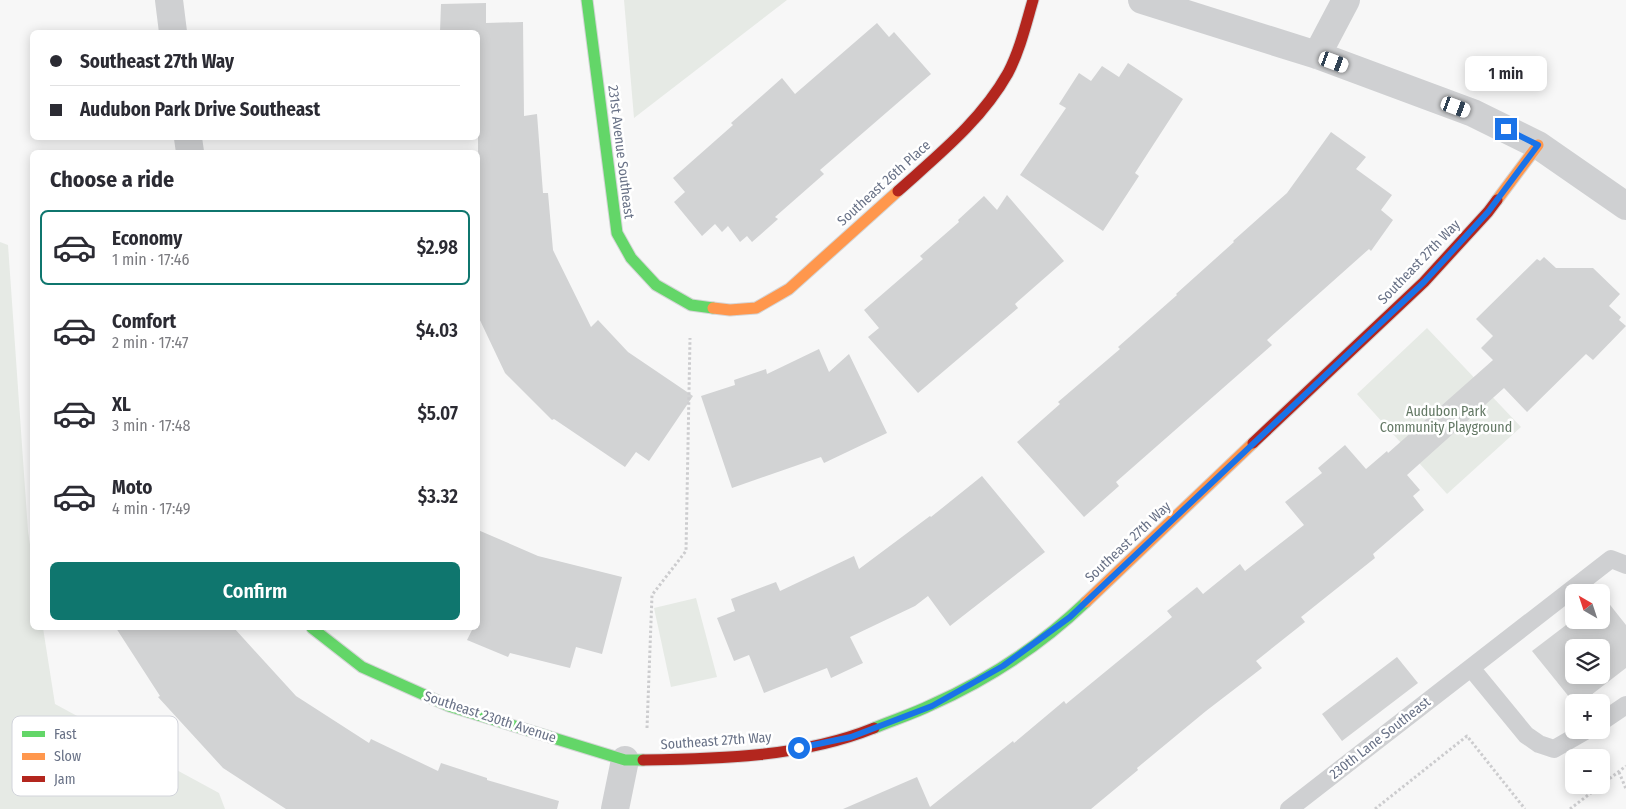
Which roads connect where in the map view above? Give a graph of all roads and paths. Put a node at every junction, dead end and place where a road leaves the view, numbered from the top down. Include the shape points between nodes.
1 (169, 0) edge
2 (587, 0) edge
3 (1033, 0) edge
4 (1142, 0) edge
5 (1346, 0) edge
6 (173, 30) edge
7 (1317, 55) junction
8 (1538, 145) junction
9 (1626, 206) edge
10 (691, 305) junction
11 (1626, 565) edge
12 (314, 630) edge
13 (1471, 668) junction
14 (1626, 705) edge
15 (1610, 716) edge
16 (1571, 739) edge
17 (635, 760) junction
18 (1626, 766) edge
19 (1619, 772) junction
20 (1626, 790) edge
21 (615, 809) edge
22 (1289, 809) edge
23 (1375, 809) edge
24 (1525, 809) edge
25 (1570, 809) edge

1 - 6 street
2 - 10 street, 231st Avenue Southeast via 617,233 631,258 656,285
3 - 10 street, Southeast 26th Place via 1008,72 986,106 958,136 789,289 756,308 730,310
4 - 7 street
5 - 7 street
7 - 8 street via 1473,113
8 - 9 street
8 - 17 street, Southeast 27th Way via 1488,212 1424,282 1070,617 1003,666 932,706 851,737 782,752
10 - 17 path via 686,551 652,595
11 - 13 lane, 230th Lane Southeast via 1611,559
12 - 17 street, Southeast 230th Avenue via 362,667 449,706
13 - 16 lane via 1526,735 1554,749
13 - 22 lane, 230th Lane Southeast
14 - 15 lane
17 - 21 street
18 - 19 path
19 - 20 path
19 - 25 path
23 - 24 path via 1467,736

